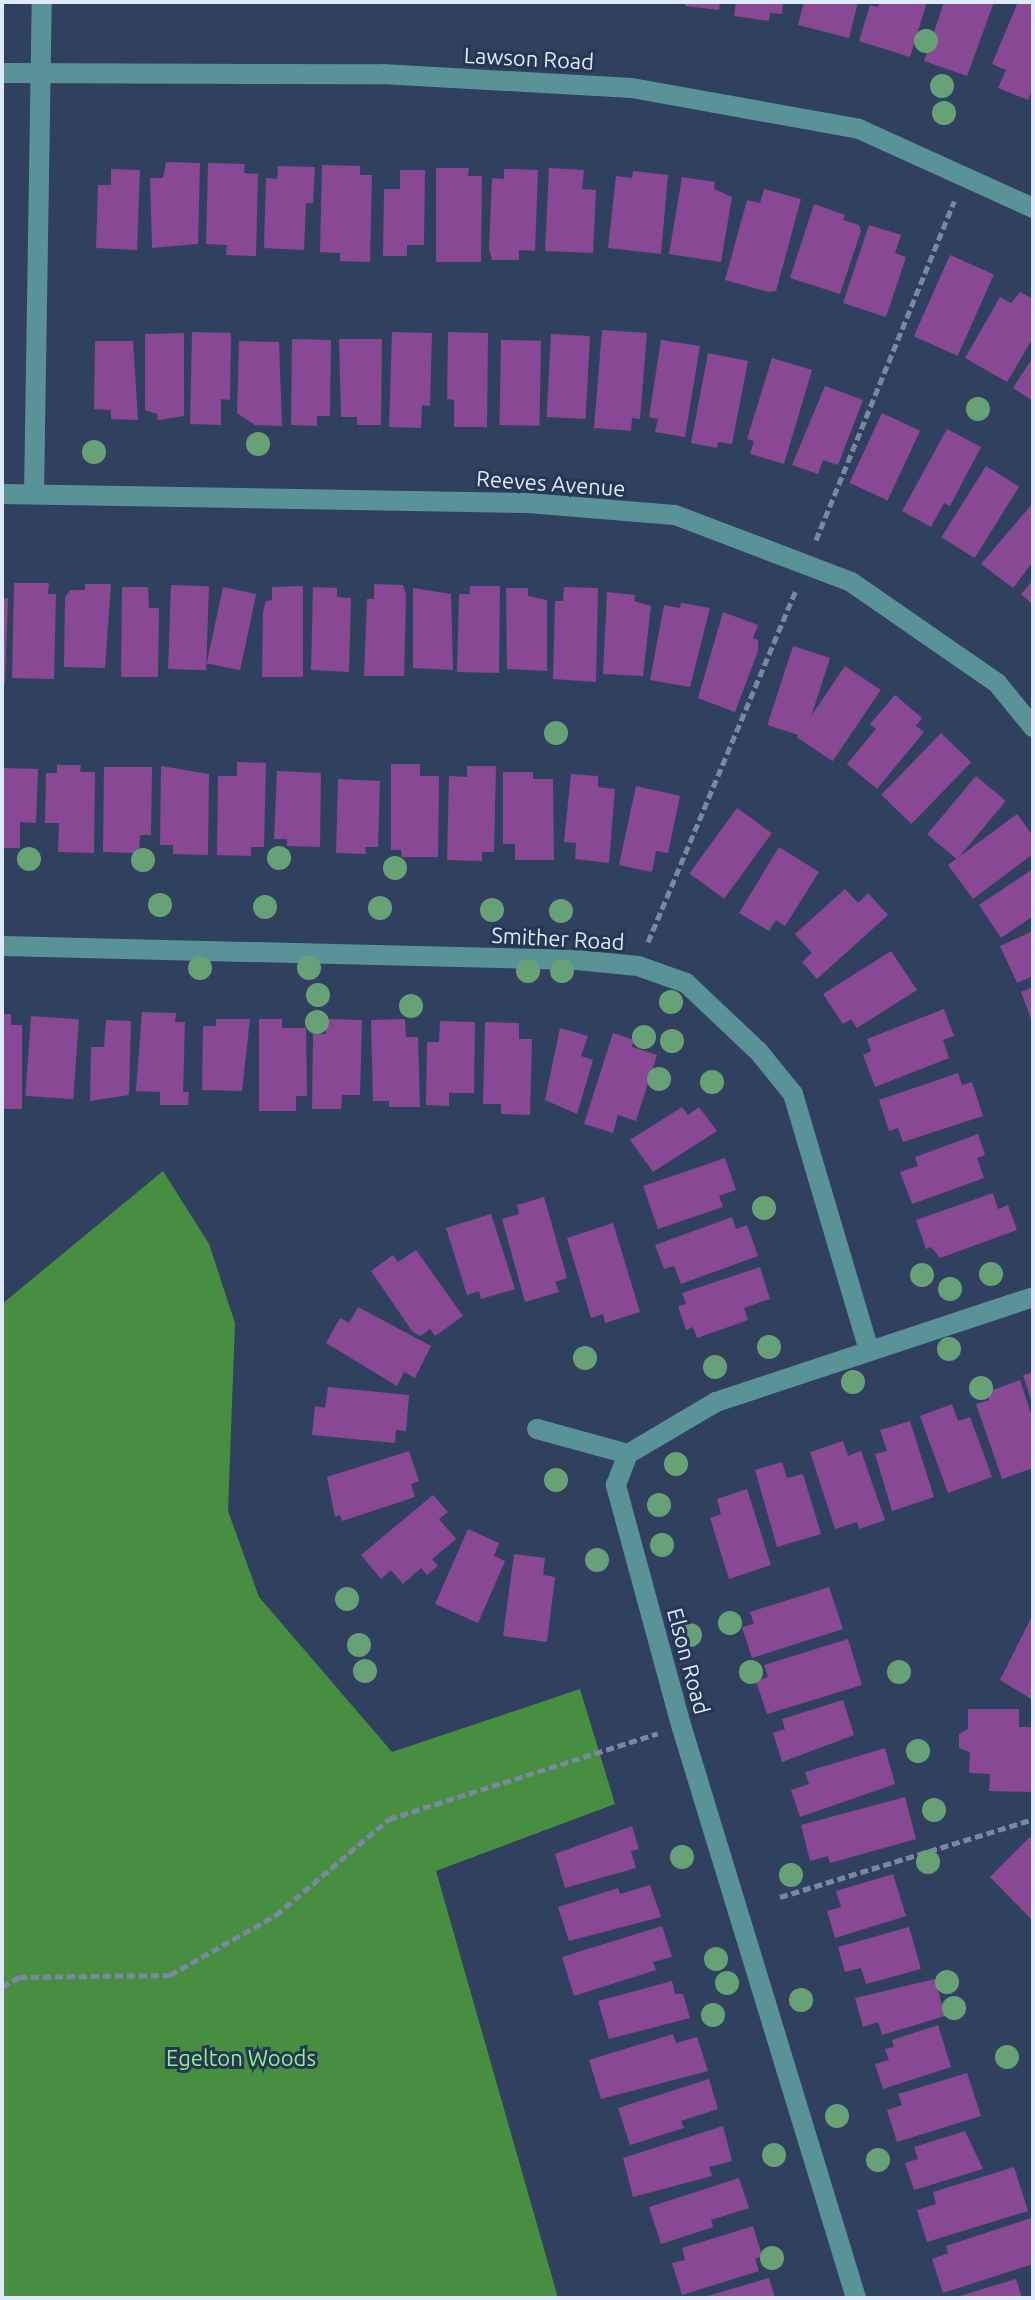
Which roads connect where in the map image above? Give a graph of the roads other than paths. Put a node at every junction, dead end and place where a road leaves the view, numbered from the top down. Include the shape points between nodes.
1 (42, 2) edge
2 (2, 73) edge
3 (40, 74) junction
4 (1033, 208) edge
5 (2, 494) edge
6 (34, 494) junction
7 (1033, 727) edge
8 (2, 946) edge
9 (1033, 1297) edge
10 (869, 1351) junction
11 (537, 1429) dead end
12 (628, 1454) junction
13 (856, 2298) edge

1 - 3 street
2 - 3 street, Lawson Road
3 - 4 street, Lawson Road via 382,74 632,88 859,129
3 - 6 street
5 - 6 street, Reeves Avenue
6 - 7 street, Reeves Avenue via 528,503 675,515 851,582 997,683
8 - 10 street, Smither Road via 577,960 638,966 686,983 759,1052 793,1094
9 - 10 street
10 - 12 street via 716,1402
11 - 12 street
12 - 13 street, Elson Road via 616,1485 681,1725

